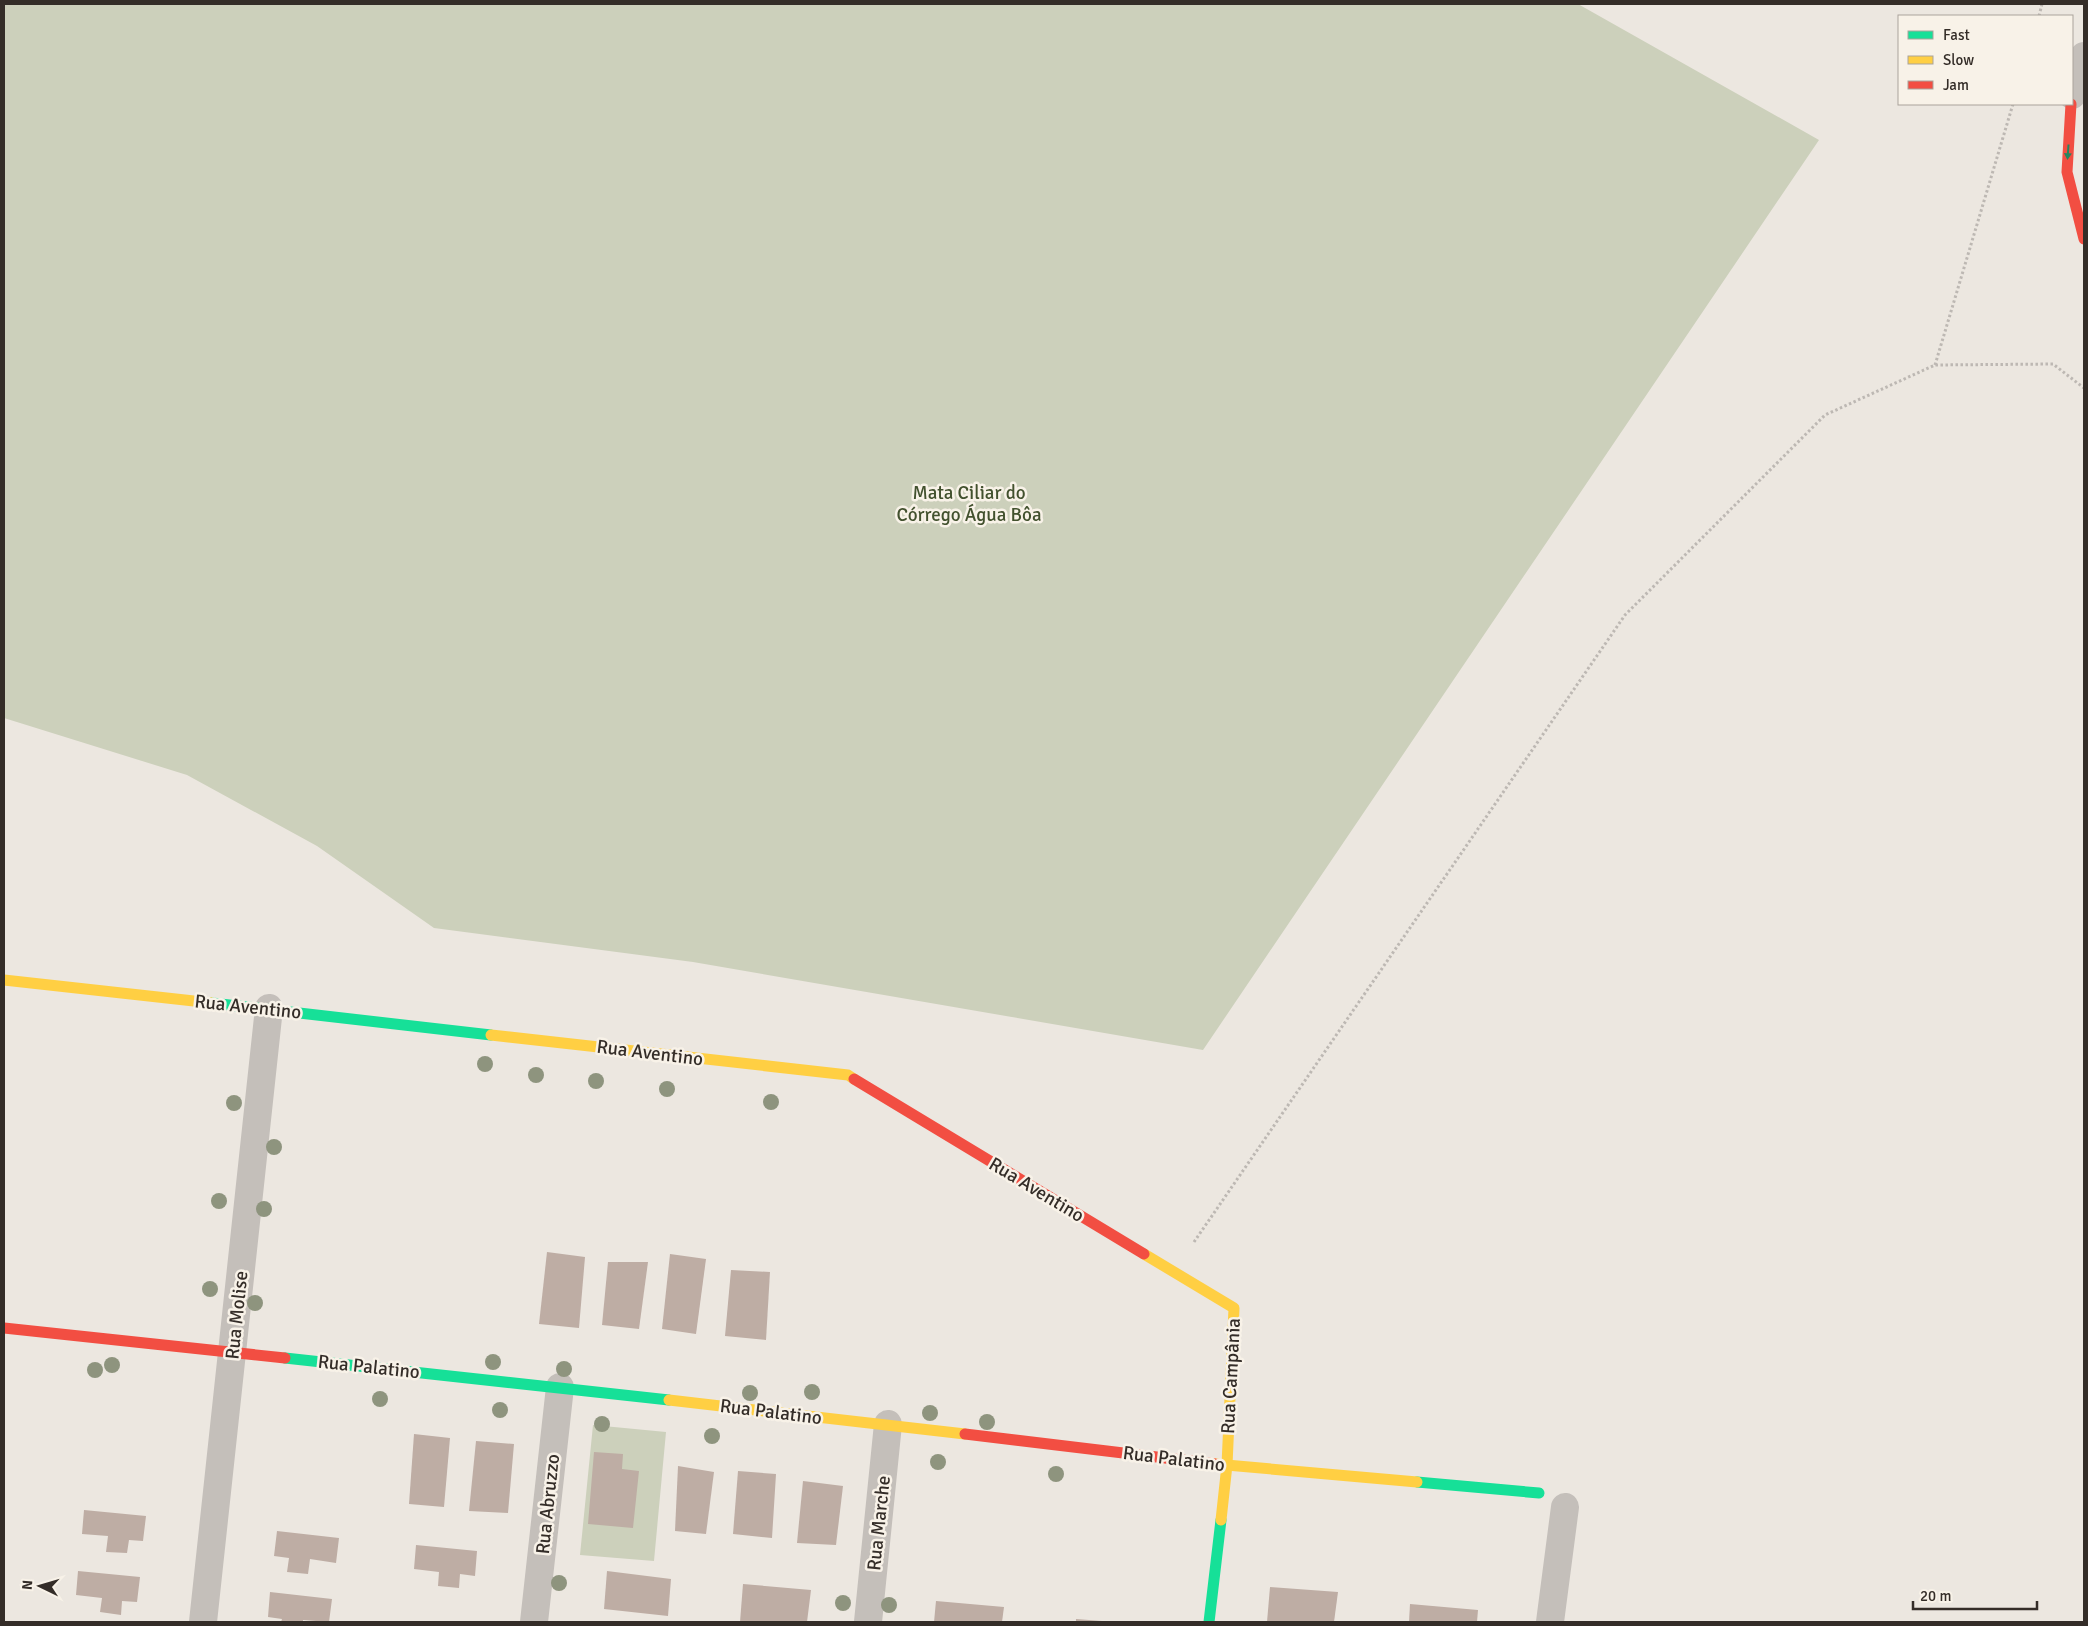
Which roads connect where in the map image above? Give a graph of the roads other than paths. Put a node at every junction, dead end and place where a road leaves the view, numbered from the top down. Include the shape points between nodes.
1 (2084, 56) edge
2 (2073, 84) edge
3 (2071, 105) edge
4 (2084, 239) edge
5 (4, 980) edge
6 (269, 1008) junction
7 (1234, 1308) joint
8 (4, 1328) edge
9 (232, 1352) junction
10 (560, 1387) junction
11 (888, 1424) junction
12 (1226, 1465) junction
13 (1539, 1493) dead end
14 (1565, 1507) dead end
15 (203, 1622) edge
16 (534, 1622) edge
17 (868, 1622) edge
18 (1209, 1622) edge
19 (1550, 1622) edge

1 - 2 street
3 -> 4 street via 2067,172
5 - 6 street, Rua Aventino
6 - 7 street, Rua Aventino via 848,1075
6 - 9 street, Rua Molise
7 - 12 street, Rua Campânia
8 - 9 street, Rua Palatino
9 - 10 street, Rua Palatino
9 - 15 street, Rua Molise
10 - 11 street, Rua Palatino
10 - 16 street, Rua Abruzzo
11 - 12 street, Rua Palatino
11 - 17 street, Rua Marche
12 - 13 street, Rua Palatino
12 - 18 street, Rua Campânia
14 - 19 street

